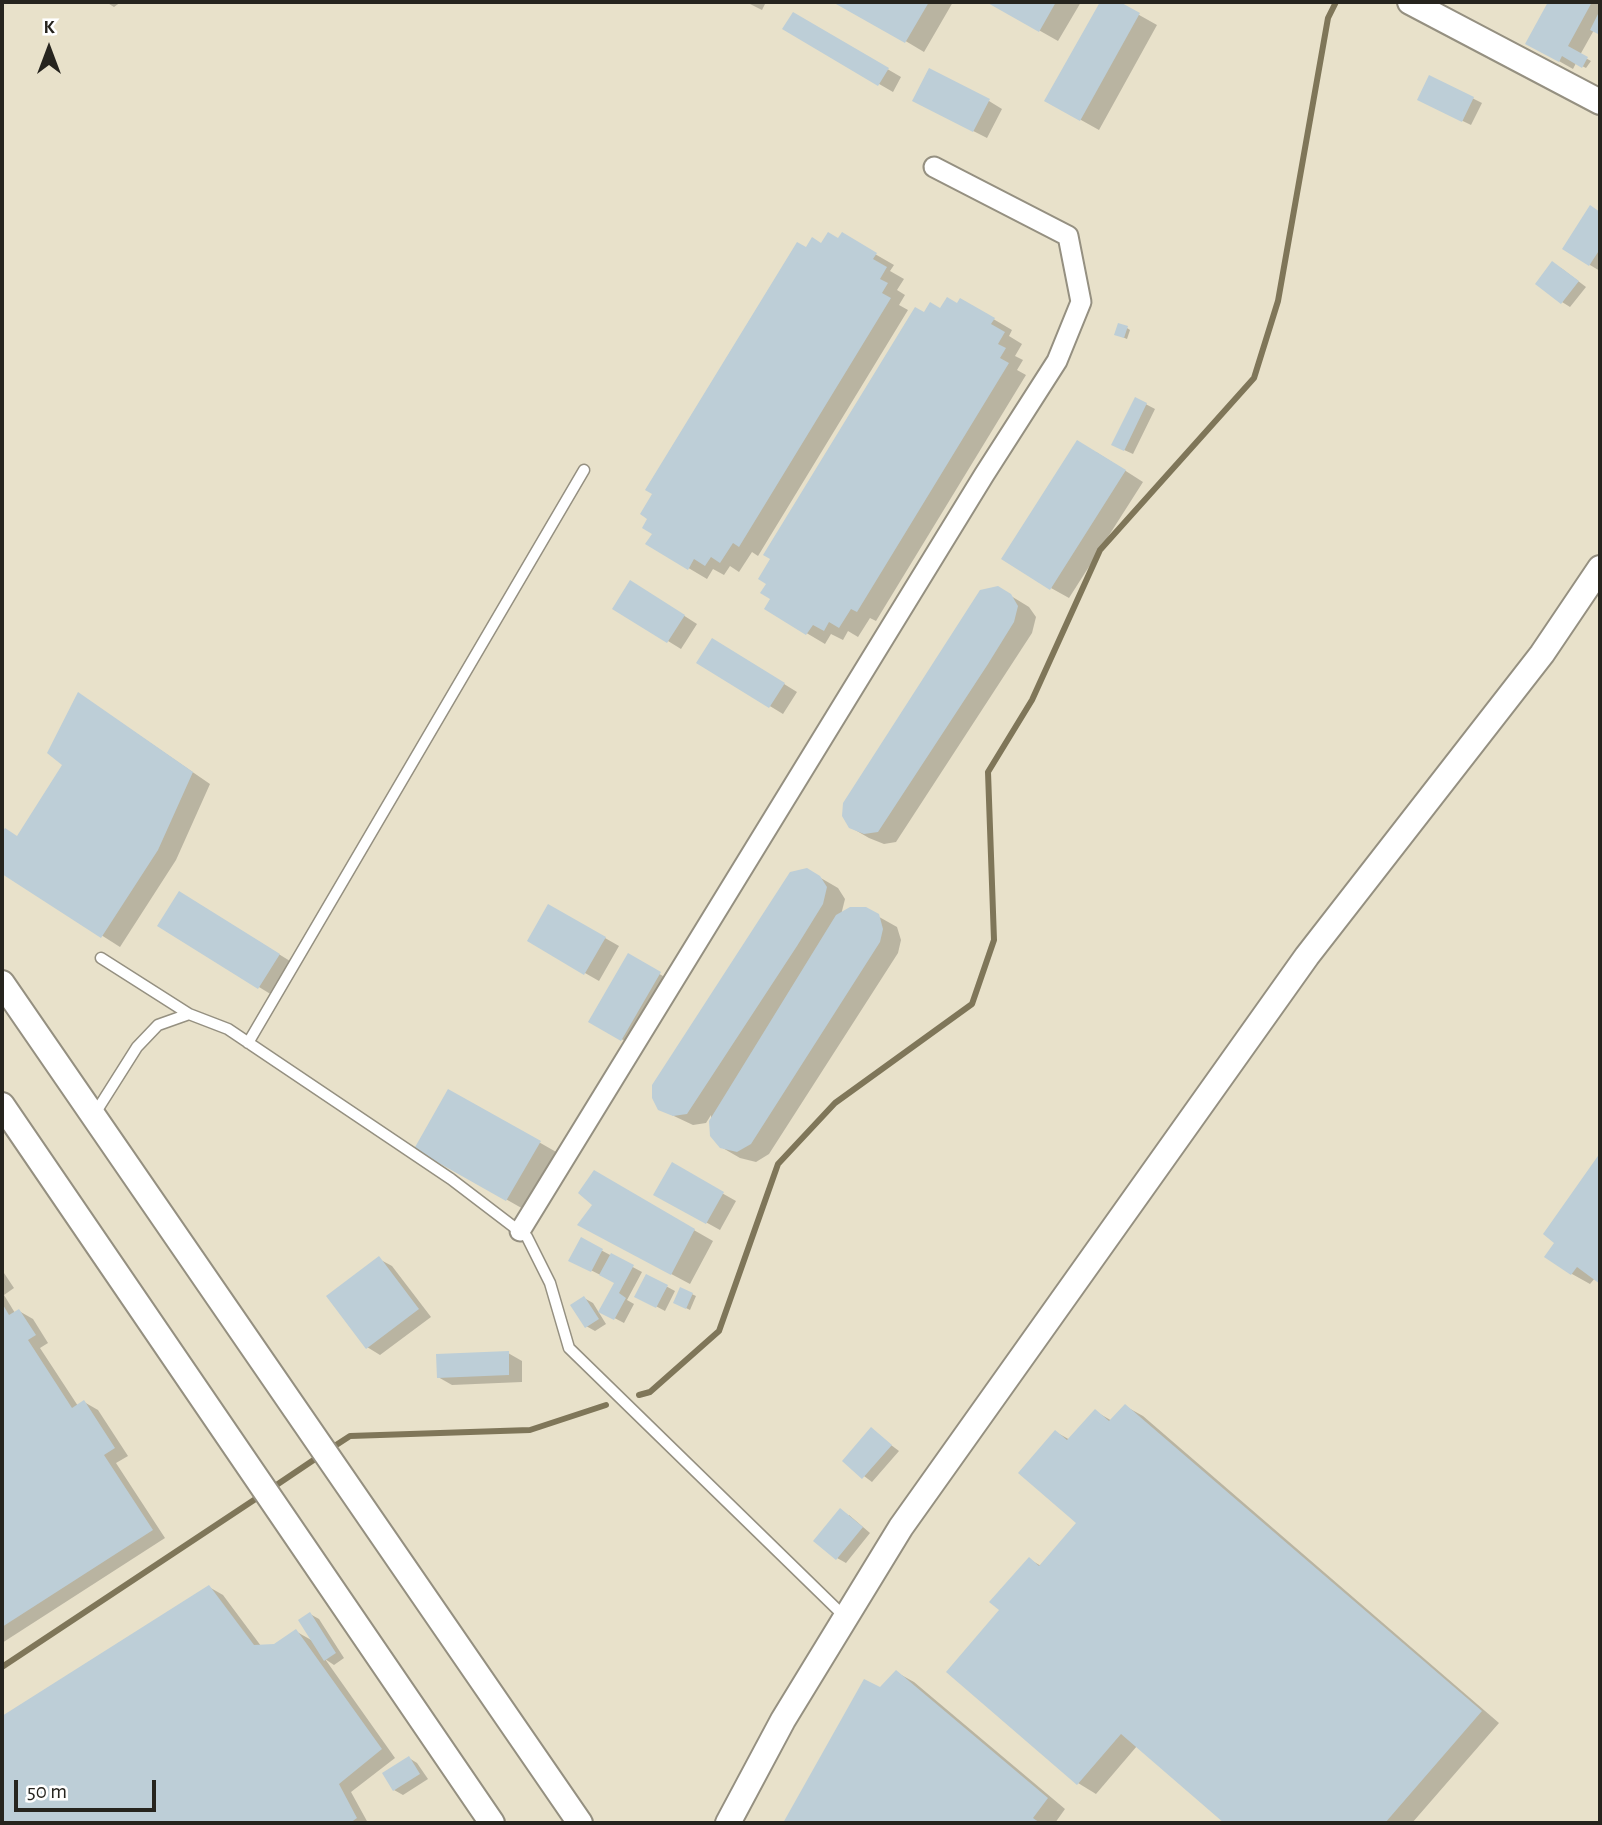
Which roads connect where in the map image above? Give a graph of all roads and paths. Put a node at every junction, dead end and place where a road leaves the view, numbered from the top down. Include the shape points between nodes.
1 (1410, 2) edge
2 (1600, 102) edge
3 (934, 167) dead end
4 (584, 470) dead end
5 (1600, 568) edge
6 (100, 958) dead end
7 (2, 983) edge
8 (189, 1014) junction
9 (248, 1043) junction
10 (2, 1105) edge
11 (93, 1116) junction
12 (520, 1231) junction
13 (846, 1619) junction
14 (492, 1823) edge
15 (580, 1823) edge
16 (728, 1823) edge

1 - 2 street
3 - 12 street via 1068,236 1082,302 1057,361
4 - 9 lane
5 - 13 street via 1542,654 1307,956 901,1527
6 - 8 lane
7 - 11 street
8 - 9 lane via 228,1029
8 - 11 lane via 159,1025 138,1047
9 - 12 lane via 451,1179
10 - 14 street
11 - 15 street
12 - 13 lane via 550,1283 569,1348
13 - 16 street via 783,1720

